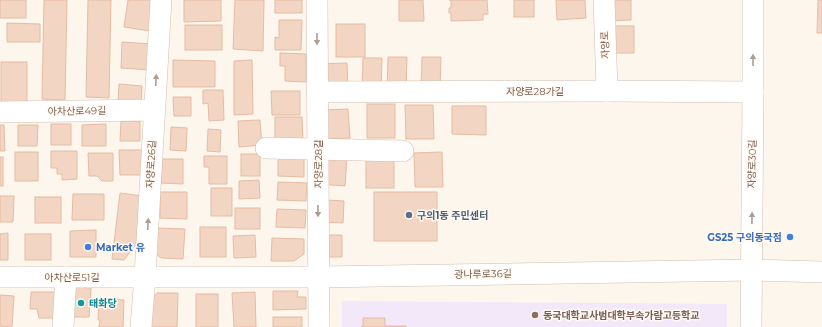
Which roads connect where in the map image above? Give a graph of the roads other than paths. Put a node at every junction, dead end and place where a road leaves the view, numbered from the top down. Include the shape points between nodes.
1 (161, 0) edge
2 (317, 0) edge
3 (604, 0) edge
4 (752, 0) edge
5 (607, 91) junction
6 (318, 92) junction
7 (753, 92) junction
8 (154, 110) junction
9 (0, 112) edge
10 (266, 148) dead end
11 (318, 149) junction
12 (403, 151) dead end
13 (751, 270) junction
14 (822, 272) edge
15 (145, 276) junction
16 (0, 277) edge
17 (66, 277) junction
18 (318, 277) junction
19 (63, 327) edge
20 (141, 327) edge
21 (319, 327) edge
22 (751, 327) edge

8 -> 1 street, 자양로26길
2 -> 6 street, 자양로28길
3 - 5 street, 자양로
7 -> 4 street, 자양로30길
5 - 6 street, 자양로28가길
5 - 7 street, 자양로28가길
6 - 11 street, 자양로28길
13 -> 7 street, 자양로30길
8 - 9 street, 아차산로49길
15 -> 8 street, 자양로26길
10 - 11 street
11 - 12 street
11 -> 18 street, 자양로28길
13 - 14 street, 광나루로36길
13 - 18 street, 광나루로36길
13 - 22 street, 자양로30길
15 - 17 street, 아차산로51길
15 - 18 street, 광나루로36길
15 - 20 street, 자양로26길
16 - 17 street, 아차산로51길
17 - 19 street
18 - 21 street, 자양로28길

